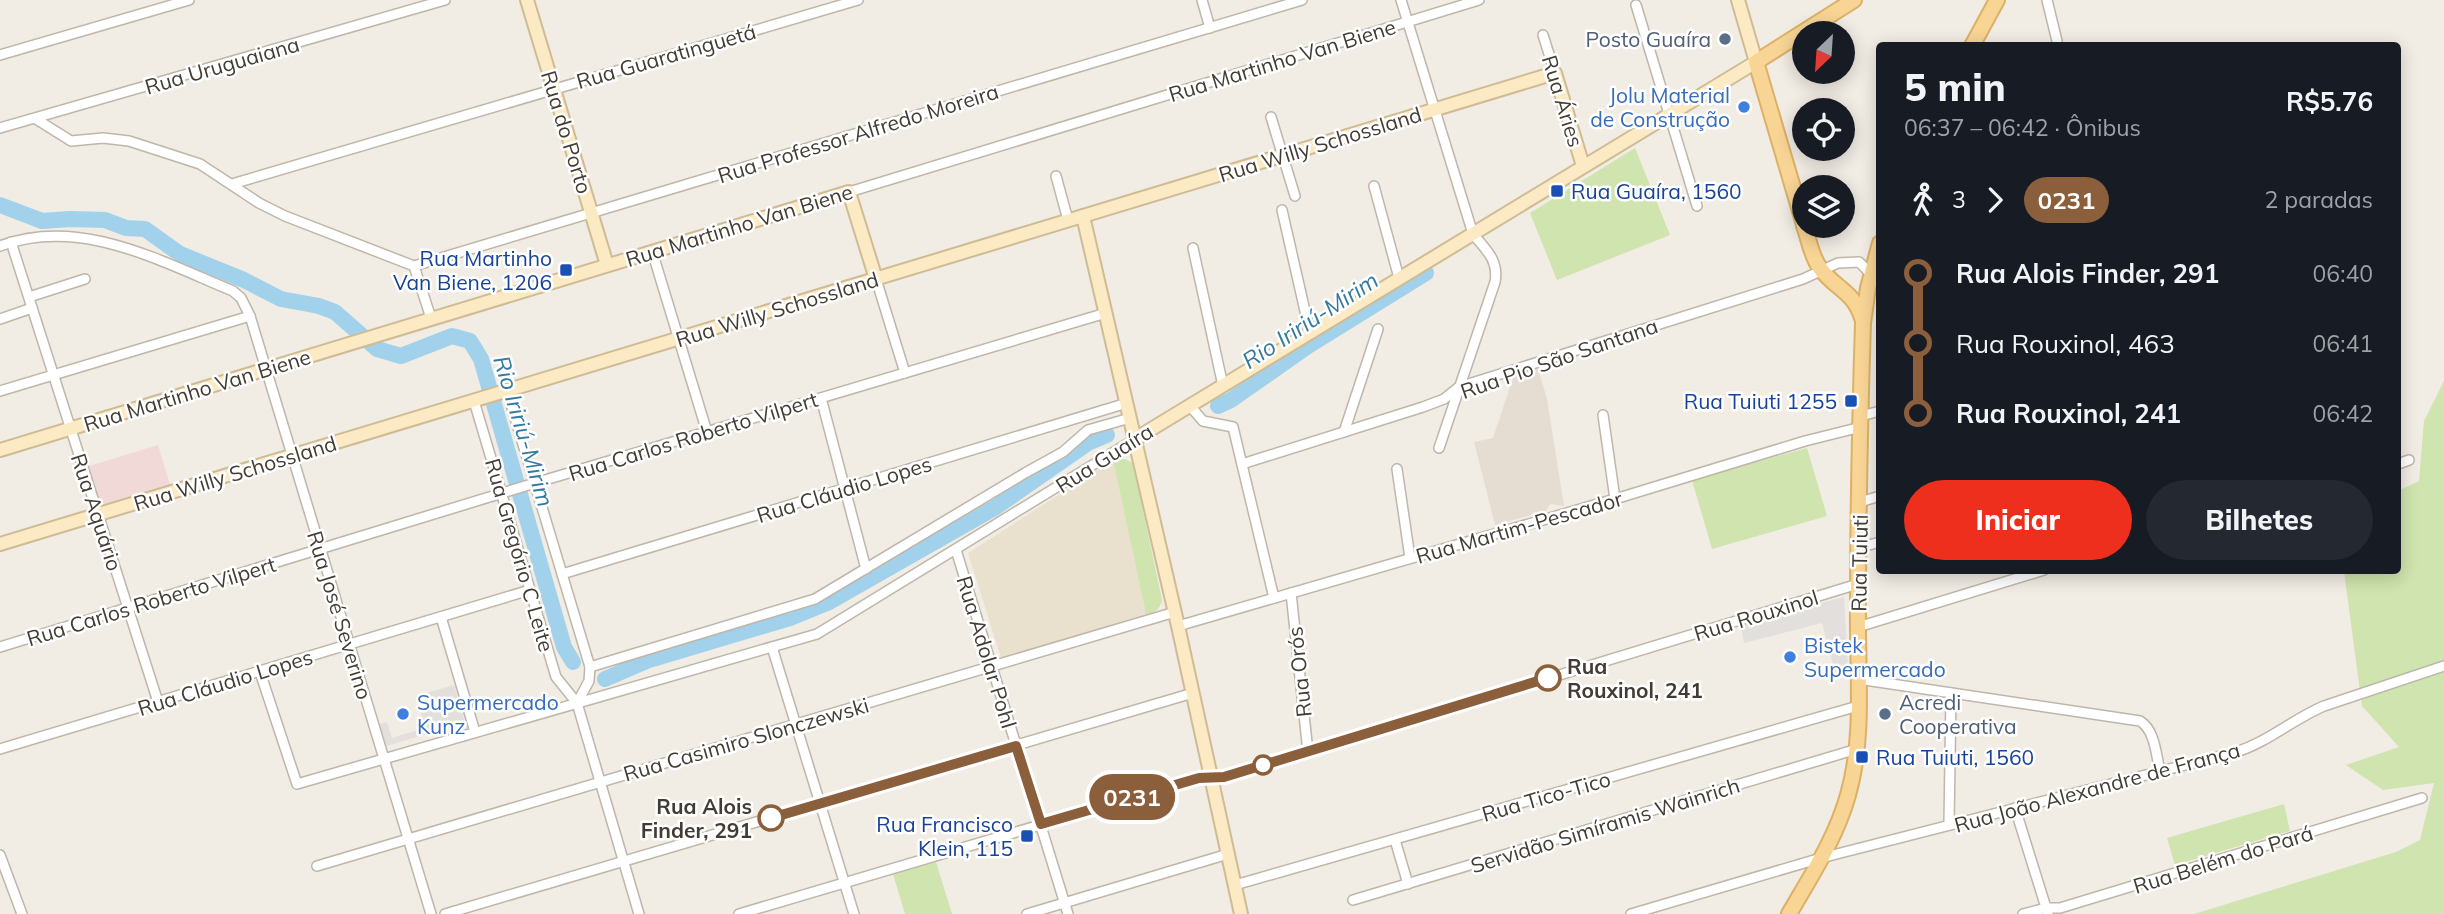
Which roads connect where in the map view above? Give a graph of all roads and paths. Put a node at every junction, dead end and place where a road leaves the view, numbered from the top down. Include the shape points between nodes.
1 (189, 0) edge
2 (445, 0) edge
3 (527, 0) edge
4 (858, 0) edge
5 (1202, 0) edge
6 (1303, 0) edge
7 (1401, 0) edge
8 (1479, 0) edge
9 (1738, 0) edge
10 (1854, 0) edge
11 (1997, 0) edge
12 (2047, 0) edge
13 (1636, 5) dead end
14 (1408, 22) junction
15 (1210, 28) junction
16 (1543, 34) dead end
17 (2057, 41) dead end
18 (1974, 42) edge
19 (0, 55) edge
20 (1756, 62) junction
21 (1555, 73) junction
22 (554, 89) junction
23 (1434, 109) junction
24 (1669, 114) junction
25 (1271, 117) dead end
26 (36, 119) junction
27 (0, 128) edge
28 (1283, 155) junction
29 (1583, 166) junction
30 (1056, 176) dead end
31 (232, 184) junction
32 (1792, 184) edge
33 (1374, 186) dead end
34 (849, 192) junction
35 (1295, 196) dead end
36 (1697, 206) dead end
37 (1282, 210) dead end
38 (592, 213) junction
39 (1083, 216) junction
40 (1068, 220) junction
41 (1473, 234) junction
42 (1808, 238) edge
43 (11, 242) junction
44 (0, 246) edge
45 (1193, 248) dead end
46 (652, 251) junction
47 (1876, 257) edge
48 (607, 265) junction
49 (414, 266) junction
50 (1821, 270) junction
51 (1871, 274) junction
52 (1399, 278) junction
53 (85, 279) dead end
54 (876, 279) junction
55 (1839, 285) junction
56 (29, 297) junction
57 (32, 308) junction
58 (1105, 313) junction
59 (250, 316) junction
60 (431, 318) junction
61 (0, 319) edge
62 (1863, 323) junction
63 (1378, 328) dead end
64 (1310, 333) junction
65 (679, 339) junction
66 (265, 368) junction
67 (905, 373) junction
68 (54, 375) junction
69 (1223, 386) junction
70 (1459, 387) junction
71 (0, 391) edge
72 (502, 392) junction
73 (821, 398) junction
74 (478, 400) junction
75 (1126, 403) junction
76 (1190, 406) junction
77 (1876, 413) edge
78 (1603, 415) dead end
79 (1130, 418) junction
80 (1861, 421) junction
81 (71, 429) junction
82 (707, 432) junction
83 (1344, 432) junction
84 (1135, 439) junction
85 (1438, 448) dead end
86 (0, 450) edge
87 (292, 455) junction
88 (2409, 460) dead end
89 (2401, 463) edge
90 (1242, 464) junction
91 (1397, 469) dead end
92 (535, 483) junction
93 (845, 489) junction
94 (505, 493) junction
95 (1876, 497) edge
96 (1615, 499) junction
97 (1860, 502) junction
98 (98, 514) junction
99 (1876, 543) edge
100 (0, 544) edge
101 (1858, 548) junction
102 (321, 550) junction
103 (956, 550) junction
104 (1410, 558) junction
105 (866, 569) junction
106 (562, 574) junction
107 (2031, 574) edge
108 (1858, 584) junction
109 (530, 590) junction
110 (1291, 593) junction
111 (1274, 598) junction
112 (128, 608) junction
113 (1175, 612) junction
114 (441, 617) junction
115 (1178, 626) junction
116 (1858, 626) junction
117 (349, 645) junction
118 (0, 647) edge
119 (772, 647) junction
120 (992, 666) junction
121 (2444, 666) edge
122 (590, 667) junction
123 (260, 671) junction
124 (1858, 679) junction
125 (1193, 693) junction
126 (1951, 693) junction
127 (158, 702) junction
128 (577, 703) junction
129 (1858, 706) junction
130 (796, 725) junction
131 (475, 733) junction
132 (1016, 746) junction
133 (0, 749) edge
134 (1857, 749) junction
135 (1308, 752) junction
136 (384, 759) junction
137 (2160, 771) junction
138 (1211, 776) junction
139 (600, 782) junction
140 (2422, 798) dead end
141 (820, 804) junction
142 (2015, 808) junction
143 (1041, 824) junction
144 (1950, 825) junction
145 (408, 839) junction
146 (1395, 839) junction
147 (1228, 854) junction
148 (0, 855) edge
149 (1822, 858) junction
150 (624, 861) junction
151 (317, 866) dead end
152 (3, 872) edge
153 (844, 883) junction
154 (1408, 884) junction
155 (1235, 885) junction
156 (1353, 900) dead end
157 (1065, 903) junction
158 (2047, 911) edge
159 (22, 914) edge
160 (431, 914) edge
161 (445, 914) edge
162 (639, 914) edge
163 (739, 914) edge
164 (854, 914) edge
165 (1027, 914) edge
166 (1068, 914) edge
167 (1241, 914) edge
168 (1631, 914) edge
169 (1789, 914) edge
170 (2023, 914) edge

1 - 19 street
2 - 26 street, Rua Uruguaiana
3 - 22 street, Rua do Porto
4 - 22 street, Rua Guaratinguetá
5 - 15 street
6 - 15 street, Rua Professor Alfredo Moreira
7 - 14 street
8 - 14 street, Rua Martinho Van Biene
9 - 20 street
10 - 20 main road, Rua Guaíra
11 - 18 main road
12 - 17 street
13 - 24 street
14 - 23 street
14 - 34 street, Rua Martinho Van Biene
15 - 38 street, Rua Professor Alfredo Moreira
16 - 21 street, Rua Áries
20 - 24 street, Rua Guaíra
20 - 32 main road
21 - 23 street, Rua Willy Schossland
21 - 29 street, Rua Áries
22 - 31 street, Rua Guaratinguetá
22 - 38 street, Rua do Porto
23 - 28 street, Rua Willy Schossland
23 - 41 street
24 - 29 street, Rua Guaíra
24 - 36 street
25 - 28 street
26 - 27 street, Rua Uruguaiana
26 - 31 street via 71,141 115,139 188,159
28 - 35 street
28 - 39 street, Rua Willy Schossland
29 - 41 street, Rua Guaíra
30 - 40 street
31 - 49 street via 285,216
33 - 52 street
34 - 46 street, Rua Martinho Van Biene
34 - 54 street
37 - 64 street
38 - 48 street, Rua do Porto
38 - 49 street, Rua Professor Alfredo Moreira
39 - 40 street, Rua Willy Schossland
39 - 58 street
40 - 54 street, Rua Willy Schossland
41 - 52 street, Rua Guaíra
41 - 70 street via 1494,260 1497,274
42 - 50 main road
43 - 44 street
43 - 56 street, Rua Aquário
43 - 59 street via 50,235 119,246 233,291
45 - 69 street
46 - 48 street, Rua Martinho Van Biene
46 - 65 street
47 - 51 main road, Rua Tuiuti
48 - 60 street, Rua Martinho Van Biene
49 - 60 street
50 - 51 street, Rua Pio São Santana via 1852,261 1864,264
50 - 55 main road
50 - 70 street, Rua Pio São Santana
51 - 55 main road via 1858,285
51 - 62 main road, Rua Tuiuti
52 - 64 street, Rua Guaíra
53 - 56 street
54 - 65 street, Rua Willy Schossland
54 - 67 street
55 - 62 main road via 1857,305
56 - 57 street, Rua Aquário
57 - 61 street
57 - 68 street, Rua Aquário
58 - 67 street, Rua Carlos Roberto Vilpert
58 - 75 street
59 - 66 street, Rua José Severino
59 - 68 street
60 - 66 street, Rua Martinho Van Biene
62 - 80 main road, Rua Tuiuti
63 - 83 street
64 - 69 street, Rua Guaíra
65 - 72 street, Rua Willy Schossland
65 - 82 street
66 - 81 street, Rua Martinho Van Biene
66 - 87 street, Rua José Severino
67 - 73 street, Rua Carlos Roberto Vilpert
68 - 71 street
68 - 81 street, Rua Aquário
69 - 76 street, Rua Guaíra
70 - 83 street, Rua Pio São Santana via 1434,403
70 - 85 street
72 - 74 street, Rua Willy Schossland
72 - 92 street, Rua Gregório C Leite
73 - 82 street, Rua Carlos Roberto Vilpert
73 - 93 street
74 - 87 street, Rua Willy Schossland
74 - 94 street, Rua Gregório C Leite
75 - 79 street
75 - 93 street, Rua Cláudio Lopes
76 - 84 street, Rua Guaíra
76 - 90 street via 1203,421 1233,427
77 - 80 street, Rua Martim-Pescador
78 - 96 street
79 - 84 street
79 - 105 street via 1088,430 1063,452
80 - 96 street, Rua Martim-Pescador
80 - 97 main road, Rua Tuiuti
81 - 86 street, Rua Martinho Van Biene
81 - 98 street, Rua Aquário
82 - 92 street, Rua Carlos Roberto Vilpert
83 - 90 street, Rua Pio São Santana
84 - 103 street, Rua Guaíra
84 - 113 street
87 - 98 street, Rua Willy Schossland
87 - 102 street, Rua José Severino
88 - 89 street
90 - 111 street
91 - 104 street
92 - 94 street, Rua Carlos Roberto Vilpert
92 - 106 street, Rua Gregório C Leite
93 - 105 street
93 - 106 street, Rua Cláudio Lopes
94 - 102 street, Rua Carlos Roberto Vilpert
94 - 109 street, Rua Gregório C Leite
95 - 97 street
96 - 104 street, Rua Martim-Pescador
97 - 101 main road, Rua Tuiuti
98 - 100 street, Rua Willy Schossland
98 - 112 street, Rua Aquário
99 - 101 street
101 - 108 main road, Rua Tuiuti
102 - 112 street, Rua Carlos Roberto Vilpert
102 - 117 street, Rua José Severino
103 - 119 street, Rua Guaíra via 830,627
103 - 120 street, Rua Adolar Pohl
104 - 110 street, Rua Martim-Pescador
105 - 122 street via 816,599
106 - 122 street, Rua Gregório C Leite
107 - 116 street
108 - 116 main road, Rua Tuiuti
108 - 135 street, Rua Rouxinol
109 - 114 street, Rua Cláudio Lopes
109 - 128 street, Rua Gregório C Leite via 556,677
110 - 111 street, Rua Martim-Pescador
110 - 135 street, Rua Orós
111 - 115 street, Rua Martim-Pescador
112 - 118 street, Rua Carlos Roberto Vilpert
112 - 127 street, Rua Aquário
113 - 115 street
113 - 120 street, Rua Casimiro Slonczewski
114 - 117 street, Rua Cláudio Lopes
114 - 131 street
115 - 125 street
116 - 124 main road, Rua Tuiuti
117 - 123 street, Rua Cláudio Lopes
117 - 136 street, Rua José Severino
119 - 128 street, Rua Guaíra
119 - 130 street
120 - 130 street, Rua Casimiro Slonczewski
120 - 132 street, Rua Adolar Pohl
121 - 137 street, Rua João Alexandre de França via 2324,706 2247,748
122 - 128 street via 589,681
123 - 127 street, Rua Cláudio Lopes
123 - 136 street, Rua Guaíra via 297,784
124 - 126 street
124 - 129 main road, Rua Tuiuti
125 - 132 street
125 - 138 street
126 - 137 street via 2140,721 2150,731
126 - 144 street
127 - 133 street, Rua Cláudio Lopes
128 - 131 street, Rua Guaíra
128 - 139 street, Rua Gregório C Leite
129 - 134 main road, Rua Tuiuti
129 - 146 street, Rua Tico-Tico
130 - 139 street, Rua Casimiro Slonczewski
130 - 141 street
131 - 136 street, Rua Guaíra
132 - 141 street
132 - 143 street, Rua Adolar Pohl
134 - 149 main road, Rua Tuiuti via 1845,807
134 - 154 street, Servidão Simíramis Wainrich
135 - 138 street, Rua Rouxinol via 1224,777
136 - 145 street, Rua José Severino
137 - 142 street, Rua João Alexandre de França
138 - 143 street, Rua Rouxinol
138 - 147 street
139 - 145 street, Rua Casimiro Slonczewski
139 - 150 street, Rua Gregório C Leite
140 - 158 street, Rua Belém do Pará
141 - 150 street
141 - 153 street
142 - 144 street, Rua João Alexandre de França
142 - 158 street
143 - 153 street, Rua Rouxinol
143 - 157 street, Rua Adolar Pohl
144 - 149 street, Rua João Alexandre de França
145 - 151 street, Rua Casimiro Slonczewski
145 - 160 street, Rua José Severino
146 - 154 street
146 - 155 street, Rua Tico-Tico
147 - 155 street
147 - 157 street
148 - 152 street
149 - 168 street, Rua João Alexandre de França
149 - 169 main road, Rua Tuiuti
150 - 161 street
150 - 162 street, Rua Gregório C Leite
152 - 159 street
153 - 163 street, Rua Rouxinol
153 - 164 street
154 - 156 street, Servidão Simíramis Wainrich
155 - 167 street
157 - 165 street
157 - 166 street, Rua Adolar Pohl
158 - 170 street, Rua Belém do Pará

